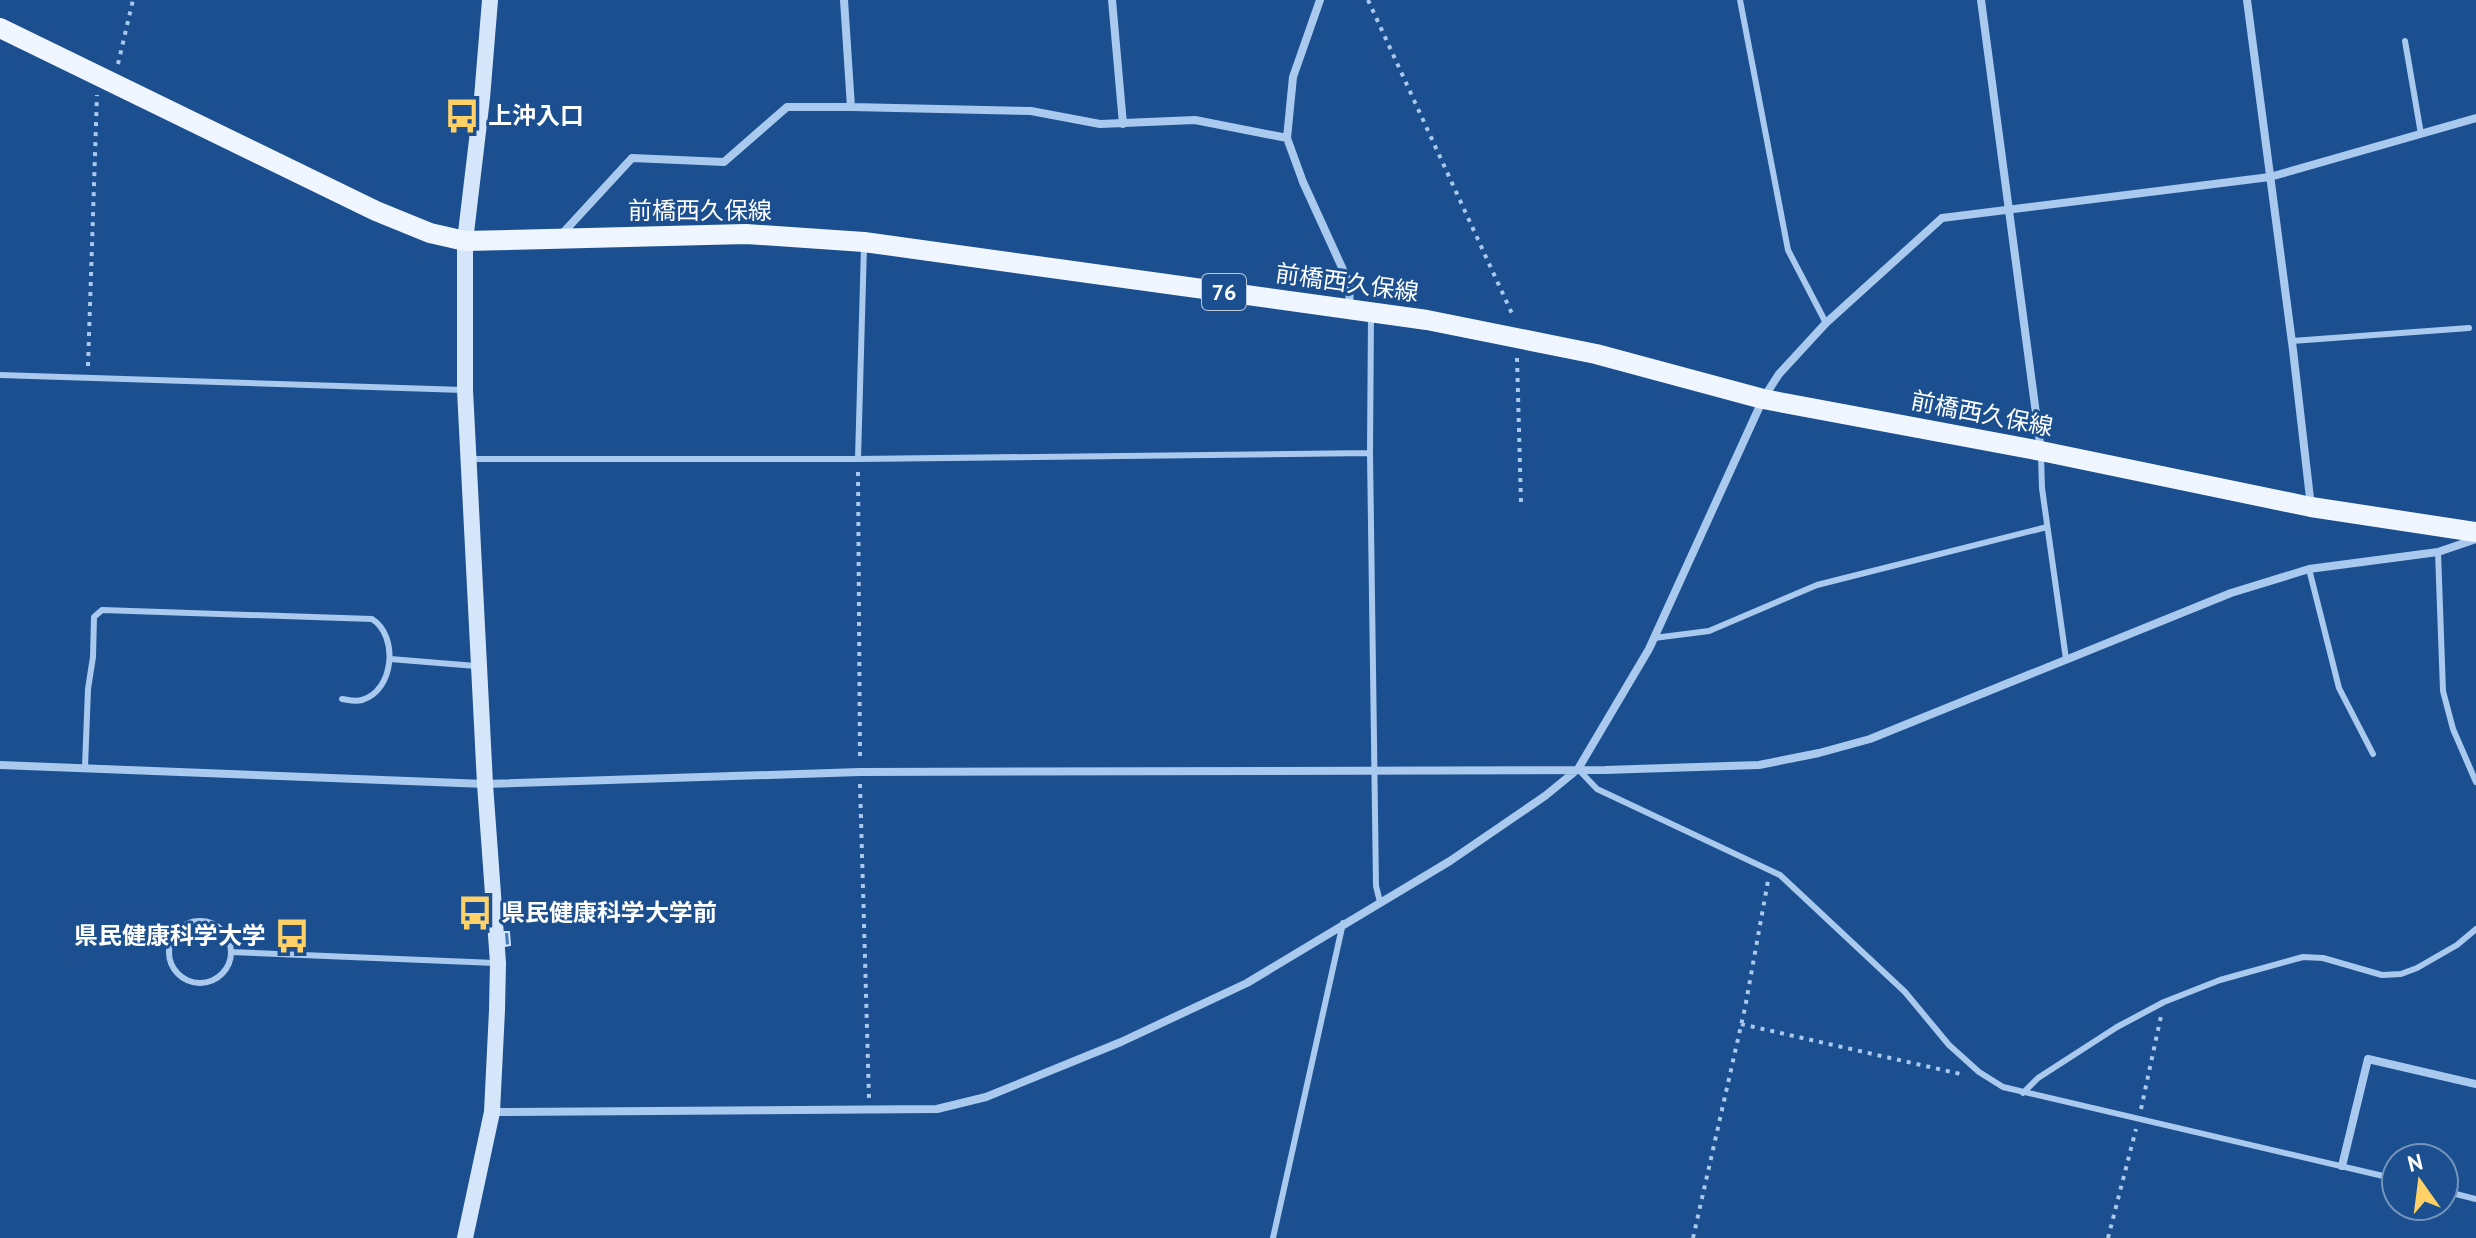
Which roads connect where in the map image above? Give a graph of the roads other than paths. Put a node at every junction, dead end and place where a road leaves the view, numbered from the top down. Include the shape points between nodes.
1 (490, 0) edge
2 (844, 0) edge
3 (1112, 0) edge
4 (1320, 0) edge
5 (1740, 0) edge
6 (1981, 0) edge
7 (2247, 0) edge
8 (0, 28) edge
9 (2405, 41) dead end
10 (851, 107) junction
11 (2476, 118) edge
12 (1123, 124) junction
13 (2421, 134) junction
14 (1287, 138) junction
15 (2270, 177) junction
16 (2008, 210) junction
17 (558, 238) junction
18 (465, 241) junction
19 (864, 242) junction
20 (1349, 310) junction
21 (1371, 313) junction
22 (1826, 323) junction
23 (2469, 328) dead end
24 (2292, 341) junction
25 (0, 375) edge
26 (465, 390) junction
27 (1763, 399) junction
28 (2041, 451) junction
29 (1370, 453) junction
30 (468, 459) junction
31 (858, 459) junction
32 (2311, 507) junction
33 (2047, 527) junction
34 (2476, 532) edge
35 (2476, 539) edge
36 (2438, 552) junction
37 (2309, 569) junction
38 (1654, 638) junction
39 (390, 659) junction
40 (2066, 659) junction
41 (479, 666) junction
42 (342, 699) dead end
43 (2373, 754) dead end
44 (0, 765) edge
45 (85, 767) junction
46 (1578, 769) junction
47 (1374, 771) junction
48 (2476, 782) edge
49 (485, 784) junction
50 (1380, 902) junction
51 (1343, 923) junction
52 (2476, 929) edge
53 (231, 952) junction
54 (498, 963) junction
55 (2476, 1084) edge
56 (2023, 1093) junction
57 (492, 1112) junction
58 (2342, 1166) junction
59 (2380, 1175) edge
60 (465, 1238) edge
61 (1273, 1238) edge

1 - 18 street
2 - 10 street
3 - 12 street
4 - 14 street via 1293,77
5 - 22 lane via 1788,250
6 - 16 street
7 - 15 street
8 - 18 main road, 前橋西久保線 / 76 via 376,211
9 - 13 lane
10 - 12 street via 1031,111
10 - 17 street via 787,107 724,162 632,158
11 - 13 street
12 - 14 street via 1195,120
13 - 15 street
14 - 20 street via 1350,285
15 - 16 street
15 - 24 street
16 - 22 street via 1942,218
16 - 28 street
17 - 18 main road, 前橋西久保線 / 76
17 - 19 main road, 前橋西久保線 / 76 via 746,234
18 - 26 street
19 - 20 main road, 前橋西久保線 / 76
19 - 31 lane
20 - 21 main road, 前橋西久保線 / 76
21 - 27 main road, 前橋西久保線 / 76 via 1516,336
21 - 29 lane
22 - 27 street
23 - 24 lane
24 - 32 street
25 - 26 lane
26 - 30 street
27 - 28 main road, 前橋西久保線 / 76
27 - 38 street
28 - 32 main road, 前橋西久保線 / 76
28 - 33 lane
29 - 31 lane
29 - 47 lane
30 - 31 lane
30 - 41 street
32 - 34 main road, 前橋西久保線 / 76
33 - 38 lane via 1817,585 1709,631
33 - 40 lane
35 - 36 street
36 - 37 street
36 - 48 lane via 2443,691
37 - 40 street via 2231,593
37 - 43 lane via 2339,688
38 - 46 street
39 - 41 lane
39 - 42 lane via 376,692 361,700
39 - 45 lane via 385,635 367,617 102,610 94,617
40 - 46 street via 1870,739 1819,753 1759,765
41 - 49 street
44 - 45 street
45 - 49 street
46 - 47 street
46 - 50 street via 1462,853
46 - 56 lane via 1597,789 1790,882 1905,992 1949,1045 1979,1072
47 - 49 street via 860,772
47 - 50 lane
49 - 54 street
50 - 51 street
51 - 57 street via 1247,983 1121,1042 986,1097 937,1109
51 - 61 lane
52 - 56 lane via 2401,974 2382,975 2303,957 2220,980 2117,1027
53 - 53 lane via 217,978 198,983 180,975 169,958 178,930 197,921 217,926
53 - 54 lane
54 - 57 street
55 - 58 street via 2368,1059
56 - 58 lane
57 - 60 street
58 - 59 lane

